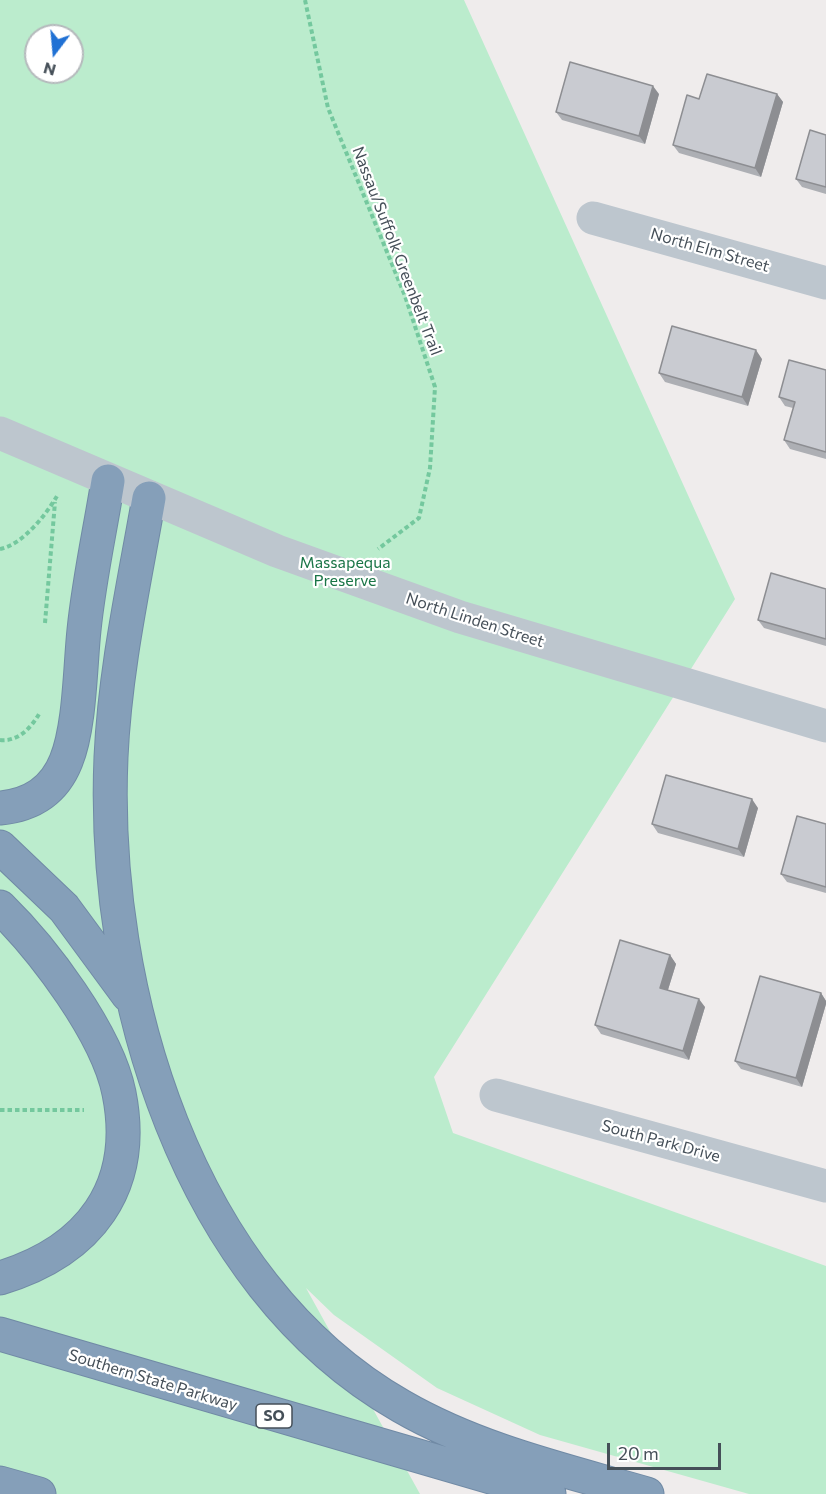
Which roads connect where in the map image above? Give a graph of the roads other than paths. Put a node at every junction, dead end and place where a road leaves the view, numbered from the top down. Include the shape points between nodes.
1 (593, 218) dead end
2 (826, 283) edge
3 (0, 433) edge
4 (108, 481) junction
5 (149, 498) junction
6 (826, 726) edge
7 (0, 808) edge
8 (0, 847) edge
9 (0, 907) edge
10 (133, 1001) junction
11 (496, 1095) dead end
12 (826, 1186) edge
13 (0, 1278) edge
14 (0, 1334) edge
15 (0, 1483) edge
16 (39, 1494) edge
17 (549, 1494) edge
18 (647, 1494) edge

1 - 2 street, North Elm Street
3 - 4 street, North Linden Street
4 - 5 street, North Linden Street
4 - 7 highway via 66,762 38,798 20,806
5 - 6 street, North Linden Street via 277,551 460,617
5 - 10 highway via 123,637 111,759 114,880
8 - 10 highway via 64,908
9 - 13 highway via 60,978 90,1023 118,1091 122,1122 121,1155 114,1180 103,1207 83,1233 33,1268
10 - 18 highway via 170,1119 219,1220 285,1312 321,1347 401,1406 447,1429 543,1464
11 - 12 street, South Park Drive
14 - 17 highway, Southern State Parkway / SO
15 - 16 highway

